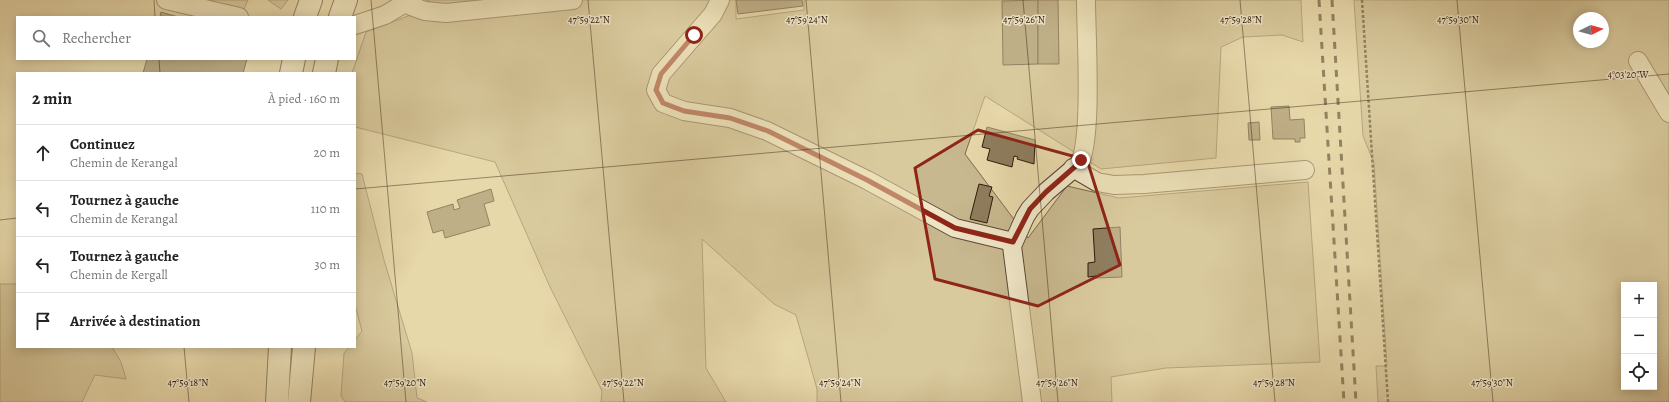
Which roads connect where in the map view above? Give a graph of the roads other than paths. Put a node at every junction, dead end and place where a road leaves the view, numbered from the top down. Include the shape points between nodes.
1 (166, 0) edge
2 (311, 0) edge
3 (346, 0) edge
4 (573, 0) edge
5 (720, 0) edge
6 (1086, 0) edge
7 (405, 1) edge
8 (235, 16) edge
9 (305, 16) edge
10 (340, 16) edge
11 (356, 24) edge
12 (294, 60) edge
13 (327, 60) edge
14 (1638, 61) dead end
15 (291, 72) edge
16 (324, 72) edge
17 (1669, 113) edge
18 (1073, 168) junction
19 (1305, 170) dead end
20 (1013, 242) junction
21 (280, 348) edge
22 (304, 348) edge
23 (277, 402) edge
24 (299, 402) edge
25 (1032, 402) edge

1 - 8 street
2 - 9 main road
3 - 10 main road
4 - 7 street via 446,13 425,11
5 - 20 street via 714,14 661,74 656,90 663,103 684,111 730,118 768,131 867,180 955,228
6 - 18 street via 1084,143 1081,160
7 - 11 street via 385,15
12 - 15 main road
13 - 16 main road
14 - 17 street
18 - 19 street via 1097,182 1114,185
18 - 20 street via 1030,209
20 - 25 street
21 - 23 main road
22 - 24 main road

